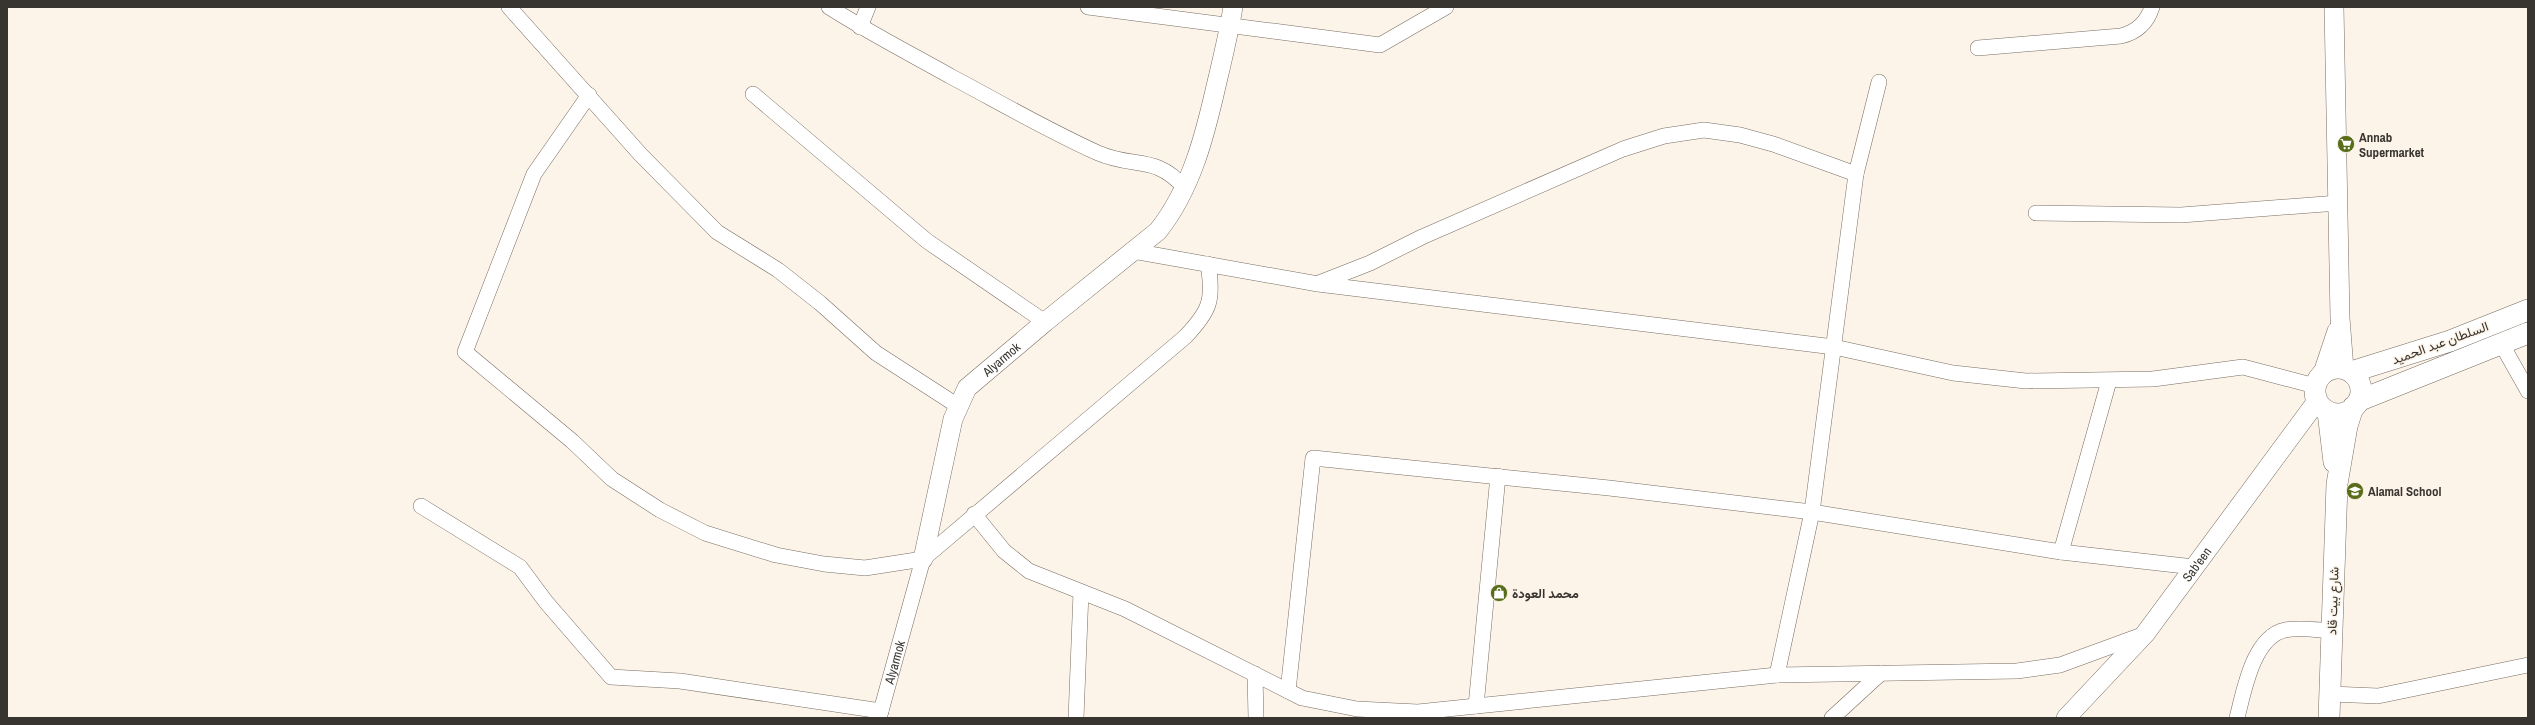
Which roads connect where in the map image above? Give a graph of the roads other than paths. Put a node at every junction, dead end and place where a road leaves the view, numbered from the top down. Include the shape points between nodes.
1 (509, 7) edge
2 (829, 7) edge
3 (868, 7) edge
4 (1088, 7) edge
5 (1446, 7) edge
6 (2152, 7) edge
7 (2334, 7) edge
8 (1232, 16) edge
9 (860, 27) junction
10 (1978, 48) dead end
11 (1879, 82) dead end
12 (752, 94) dead end
13 (589, 96) junction
14 (1856, 174) junction
15 (1185, 188) junction
16 (2338, 203) junction
17 (2036, 213) dead end
18 (1133, 251) junction
19 (1208, 264) junction
20 (1318, 284) junction
21 (2528, 310) edge
22 (2340, 318) junction
23 (1045, 322) junction
24 (2528, 333) edge
25 (2501, 343) junction
26 (1834, 347) junction
27 (2348, 370) junction
28 (2109, 381) junction
29 (2528, 391) edge
30 (2321, 393) junction
31 (2355, 404) junction
32 (958, 406) junction
33 (1498, 476) junction
34 (2337, 484) junction
35 (421, 506) dead end
36 (1812, 512) junction
37 (974, 514) junction
38 (2061, 552) junction
39 (923, 559) junction
40 (2194, 567) junction
41 (1082, 592) junction
42 (2332, 631) junction
43 (2145, 634) junction
44 (2528, 665) edge
45 (1880, 673) junction
46 (1255, 674) junction
47 (1777, 675) junction
48 (1288, 691) junction
49 (2331, 694) junction
50 (1476, 706) junction
51 (880, 715) edge
52 (1419, 715) edge
53 (1076, 718) edge
54 (1256, 718) edge
55 (1832, 718) edge
56 (2066, 718) edge
57 (2237, 718) edge
58 (2329, 718) edge

1 - 13 street
2 - 9 street
3 - 9 street
4 - 8 street
5 - 8 street via 1380,45
6 - 10 street via 2148,19 2139,29 2121,36
7 - 16 street
8 - 15 street, Alyarmok via 1204,137
9 - 15 street via 1100,154 1158,166 1172,174
11 - 14 street
12 - 23 street via 926,241
13 - 32 street via 641,155 717,232 778,270 876,353
13 - 39 street via 534,174 465,352 572,441 612,479 660,510 705,533 776,555 824,564 865,568
14 - 20 street via 1740,135 1704,130 1664,136 1623,149 1422,237 1370,264
14 - 26 street
15 - 18 street, Alyarmok via 1171,215 1158,231
16 - 17 street via 2181,215
16 - 22 street
18 - 19 street
18 - 23 street, Alyarmok
19 - 20 street
19 - 37 street via 1212,287 1210,302 1203,318 1190,332
20 - 26 street
21 - 27 main road, السلطان عبد الحميد via 2450,341
22 - 27 street
22 - 30 street, Sab'een
23 - 32 street, Alyarmok via 967,388
24 - 25 main road, السلطان عبد الحميد
25 - 29 street
25 - 31 main road, السلطان عبد الحميد
26 - 28 street via 1953,373 2026,381
26 - 36 street
27 - 30 main road via 2337,368
27 - 31 main road via 2360,384
28 - 30 street via 2153,379 2243,367
28 - 38 street
30 - 31 main road via 2343,413
30 - 34 main road
30 - 40 street, Sab'een
31 - 34 main road via 2346,433
32 - 39 street, Alyarmok
33 - 36 street
33 - 48 street via 1313,458
33 - 50 street
34 - 42 main road, شارع بيت قاد
35 - 51 street via 520,567 546,602 611,677 680,681
36 - 38 street
36 - 47 street
37 - 39 street
37 - 41 street via 1015,562 1029,571
38 - 40 street
39 - 51 street, Alyarmok
40 - 43 street, Sab'een
41 - 46 street via 1125,609
41 - 53 street
42 - 49 main road, شارع بيت قاد
42 - 57 street via 2284,630 2271,637 2257,655
43 - 45 street via 2060,665 2017,670
43 - 56 street, Sab'een
44 - 49 street via 2378,696
45 - 47 street
45 - 55 street
46 - 48 street
46 - 54 street
47 - 50 street
48 - 52 street via 1302,698 1357,709
49 - 58 main road, شارع بيت قاد
50 - 52 street

